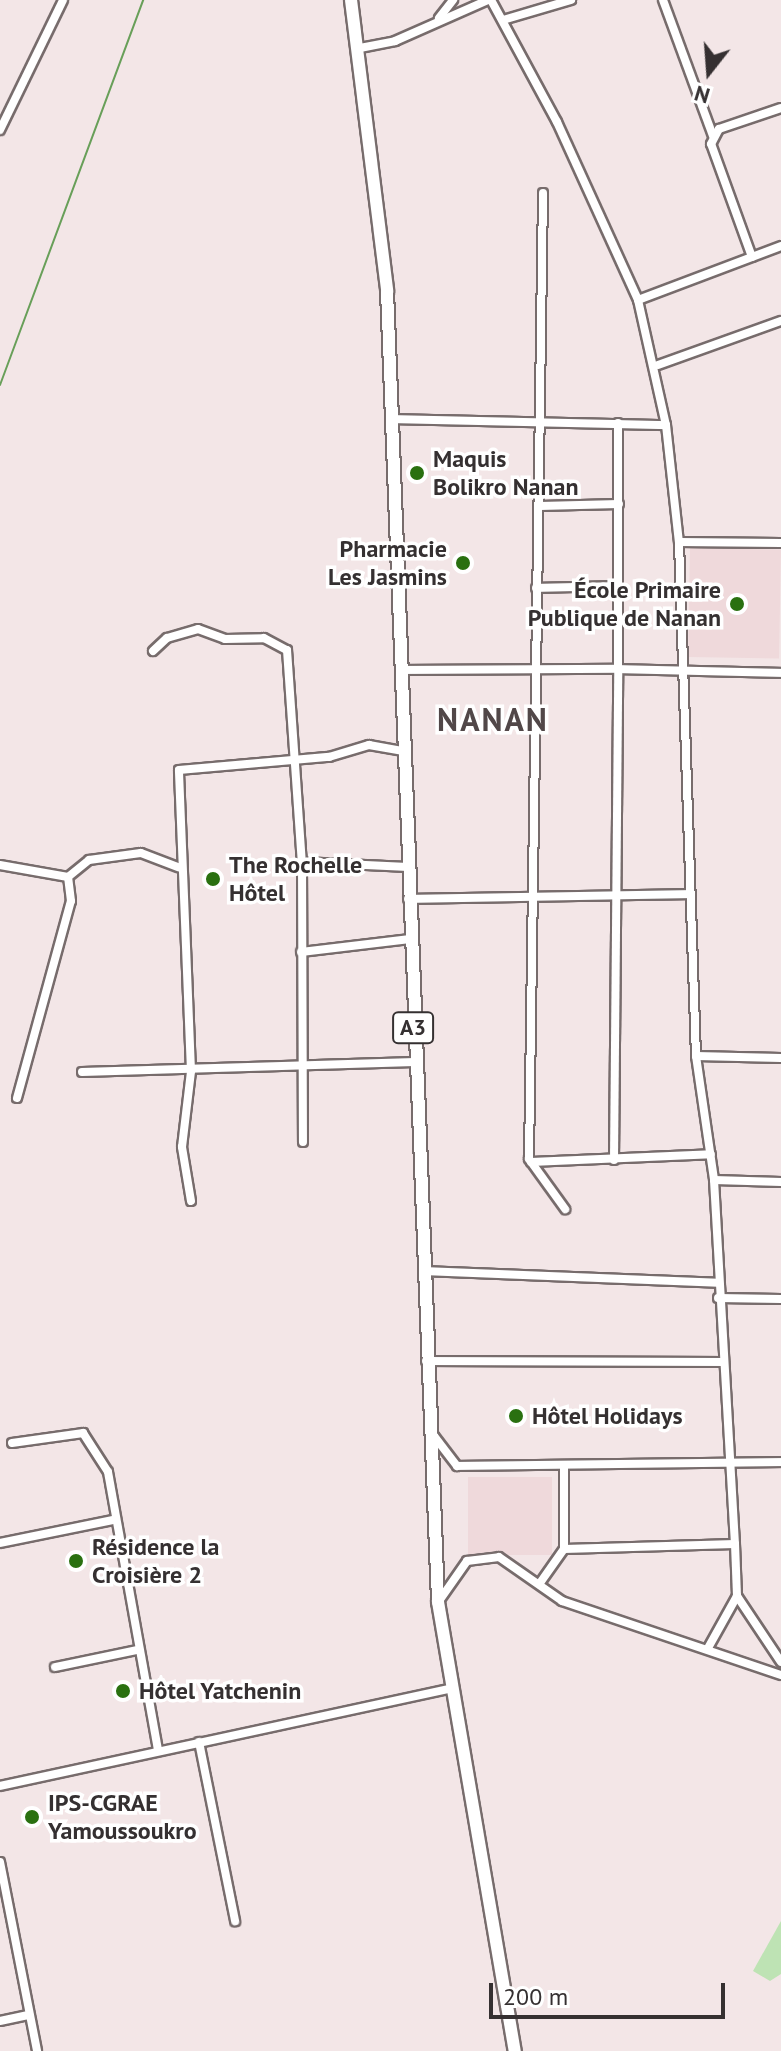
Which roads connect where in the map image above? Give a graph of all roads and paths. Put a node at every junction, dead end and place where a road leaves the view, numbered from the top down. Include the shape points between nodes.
1 (63, 0) edge
2 (351, 0) edge
3 (453, 0) edge
4 (489, 0) edge
5 (571, 0) edge
6 (663, 0) edge
7 (503, 20) junction
8 (436, 22) junction
9 (360, 48) junction
10 (781, 108) edge
11 (0, 130) edge
12 (713, 136) junction
13 (543, 193) dead end
14 (781, 246) edge
15 (752, 257) junction
16 (638, 300) junction
17 (781, 321) edge
18 (658, 365) junction
19 (393, 419) junction
20 (618, 423) junction
21 (540, 425) junction
22 (666, 425) junction
23 (619, 504) junction
24 (540, 506) junction
25 (679, 542) junction
26 (781, 543) edge
27 (617, 586) junction
28 (536, 588) junction
29 (153, 651) dead end
30 (679, 666) junction
31 (618, 669) junction
32 (401, 670) junction
33 (534, 671) junction
34 (781, 673) edge
35 (403, 751) junction
36 (294, 757) junction
37 (302, 862) junction
38 (0, 865) edge
39 (178, 867) junction
40 (408, 867) junction
41 (68, 877) junction
42 (691, 894) junction
43 (530, 896) junction
44 (613, 897) junction
45 (408, 899) junction
46 (410, 939) junction
47 (301, 952) junction
48 (696, 1056) junction
49 (781, 1058) edge
50 (415, 1062) junction
51 (304, 1066) junction
52 (191, 1071) junction
53 (82, 1072) dead end
54 (17, 1098) dead end
55 (303, 1142) dead end
56 (711, 1154) junction
57 (614, 1160) junction
58 (531, 1162) junction
59 (714, 1180) junction
60 (781, 1182) edge
61 (191, 1201) dead end
62 (565, 1209) dead end
63 (422, 1271) junction
64 (718, 1283) junction
65 (718, 1298) junction
66 (781, 1299) edge
67 (426, 1361) junction
68 (721, 1362) junction
69 (428, 1428) junction
70 (12, 1443) dead end
71 (730, 1458) junction
72 (781, 1462) edge
73 (564, 1465) junction
74 (113, 1520) junction
75 (0, 1543) edge
76 (735, 1544) junction
77 (564, 1549) junction
78 (540, 1583) junction
79 (737, 1596) junction
80 (438, 1602) junction
81 (708, 1648) junction
82 (137, 1650) junction
83 (781, 1662) edge
84 (55, 1667) dead end
85 (781, 1675) edge
86 (449, 1689) junction
87 (199, 1742) junction
88 (158, 1751) junction
89 (0, 1786) edge
90 (0, 1862) edge
91 (235, 1921) dead end
92 (29, 2015) junction
93 (0, 2021) edge
94 (37, 2051) edge
95 (515, 2051) edge

1 - 11 street
2 - 9 highway, A3
3 - 8 street
4 - 7 street
4 - 8 street
5 - 7 street
6 - 12 street
7 - 16 street
8 - 9 street
9 - 19 highway, A3 via 377,175
10 - 12 street
12 - 15 street
13 - 21 street
14 - 15 street
15 - 16 street
16 - 18 street
17 - 18 street
18 - 22 street
19 - 21 street
19 - 32 highway, A3
20 - 21 street
20 - 22 street
20 - 23 street
21 - 24 street
22 - 25 street
23 - 24 street
23 - 27 street
24 - 28 street
25 - 26 street
25 - 30 street
27 - 28 street
27 - 31 street
28 - 33 street
29 - 36 street via 167,638 198,629 225,639 264,638 287,650
30 - 31 street
30 - 34 street
30 - 42 street
31 - 33 street
31 - 44 street
32 - 33 street
32 - 35 highway, A3
33 - 43 street
35 - 36 street via 369,745
35 - 40 highway, A3
36 - 37 street
36 - 39 street via 179,770
37 - 40 street
37 - 47 street
38 - 41 street
39 - 41 street via 141,853 114,852 89,860
39 - 52 street
40 - 45 highway, A3
41 - 54 street via 71,901
42 - 44 street
42 - 48 street
43 - 44 street
43 - 45 street
43 - 58 street
44 - 57 street
45 - 46 highway, A3
46 - 47 street
46 - 50 highway, A3
47 - 51 street
48 - 49 street
48 - 56 street
50 - 51 street
50 - 63 highway, A3
51 - 52 street
51 - 55 street
52 - 53 street
52 - 61 street via 182,1147
56 - 57 street
56 - 59 street
57 - 58 street
58 - 62 street
59 - 60 street
59 - 64 street
63 - 64 street
63 - 67 highway, A3
64 - 65 street
65 - 66 street
65 - 68 street
67 - 68 street
67 - 69 highway, A3
68 - 71 street
69 - 73 street via 457,1466
69 - 80 highway, A3
70 - 74 street via 83,1433 108,1472
71 - 72 street
71 - 73 street
71 - 76 street
73 - 77 street
74 - 75 street
74 - 82 street
76 - 77 street
76 - 79 street
77 - 78 street
78 - 80 street via 511,1561 476,1556
78 - 81 street via 562,1601
79 - 81 street
79 - 83 street
80 - 86 highway, A3
81 - 85 street
82 - 84 street
82 - 88 street
86 - 87 street
86 - 95 highway, A3
87 - 88 street
87 - 91 street
88 - 89 street
90 - 92 street
92 - 93 street
92 - 94 street

